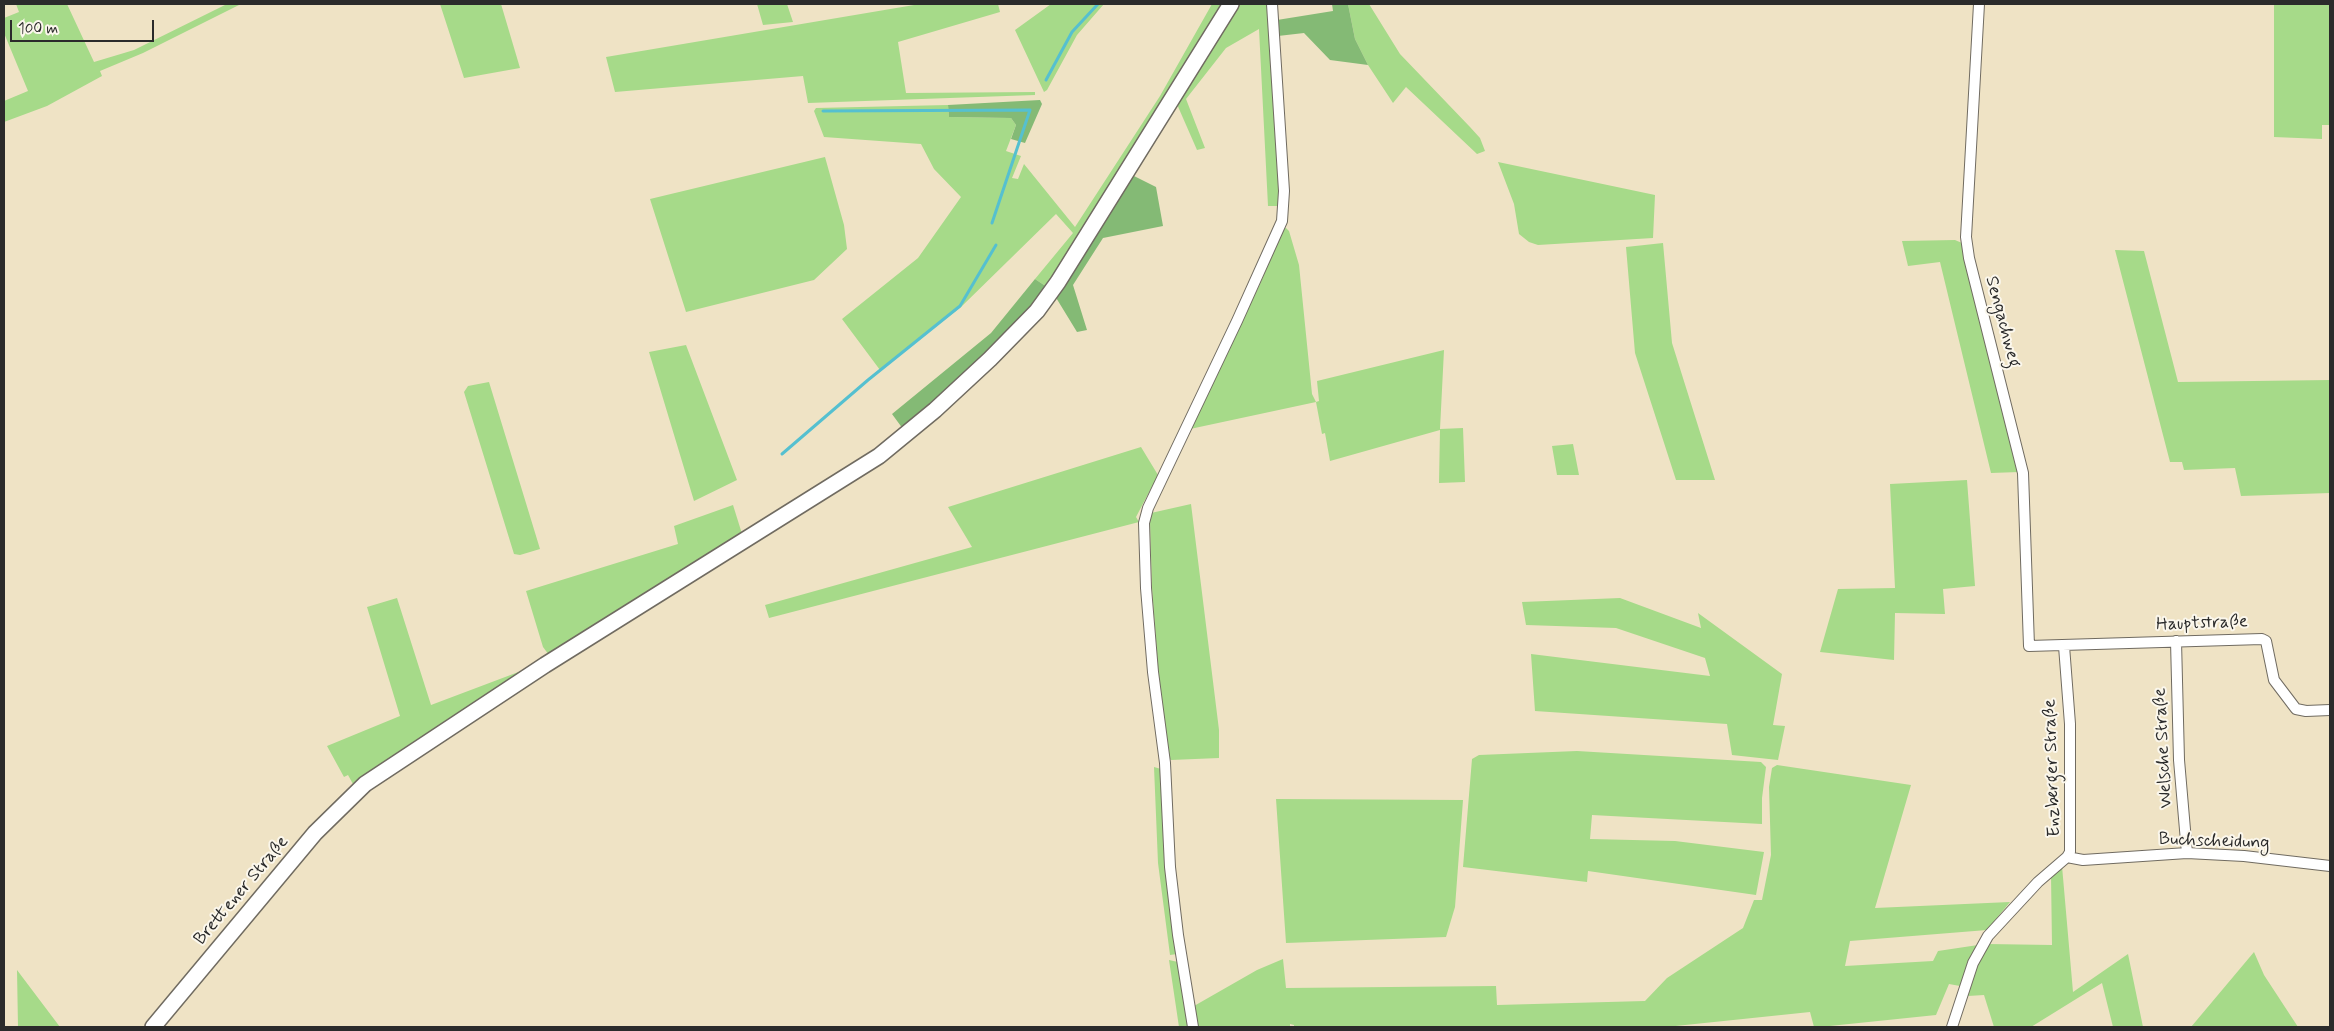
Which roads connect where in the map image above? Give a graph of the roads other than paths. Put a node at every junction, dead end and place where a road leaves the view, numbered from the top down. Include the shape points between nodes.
1 (1232, 4) edge
2 (1272, 4) edge
3 (1979, 4) edge
4 (2176, 641) junction
5 (2028, 646) joint
6 (2064, 646) junction
7 (2330, 710) edge
8 (2187, 853) junction
9 (2067, 858) junction
10 (2330, 866) edge
11 (153, 1027) edge
12 (1192, 1027) edge
13 (1952, 1027) edge

1 - 11 main road, Brettener Straße via 1038,311 935,410 871,462 545,665 364,784 315,833
2 - 12 street via 1284,191 1282,221 1148,508 1144,523 1146,588 1165,763 1170,867
3 - 5 street, Sengachweg via 1966,238 2022,466
4 - 6 street, Hauptstraße
4 - 7 street, Hauptstraße via 2262,639 2266,641 2274,680 2296,709
4 - 8 street, Welsche Straße via 2179,760
5 - 6 street, Hauptstraße
6 - 9 street, Enzberger Straße via 2072,846
8 - 9 street, Buchscheidung via 2083,860
8 - 10 street, Buchscheidung
9 - 13 street, Enzberger Straße via 2044,876 1988,936 1973,964

